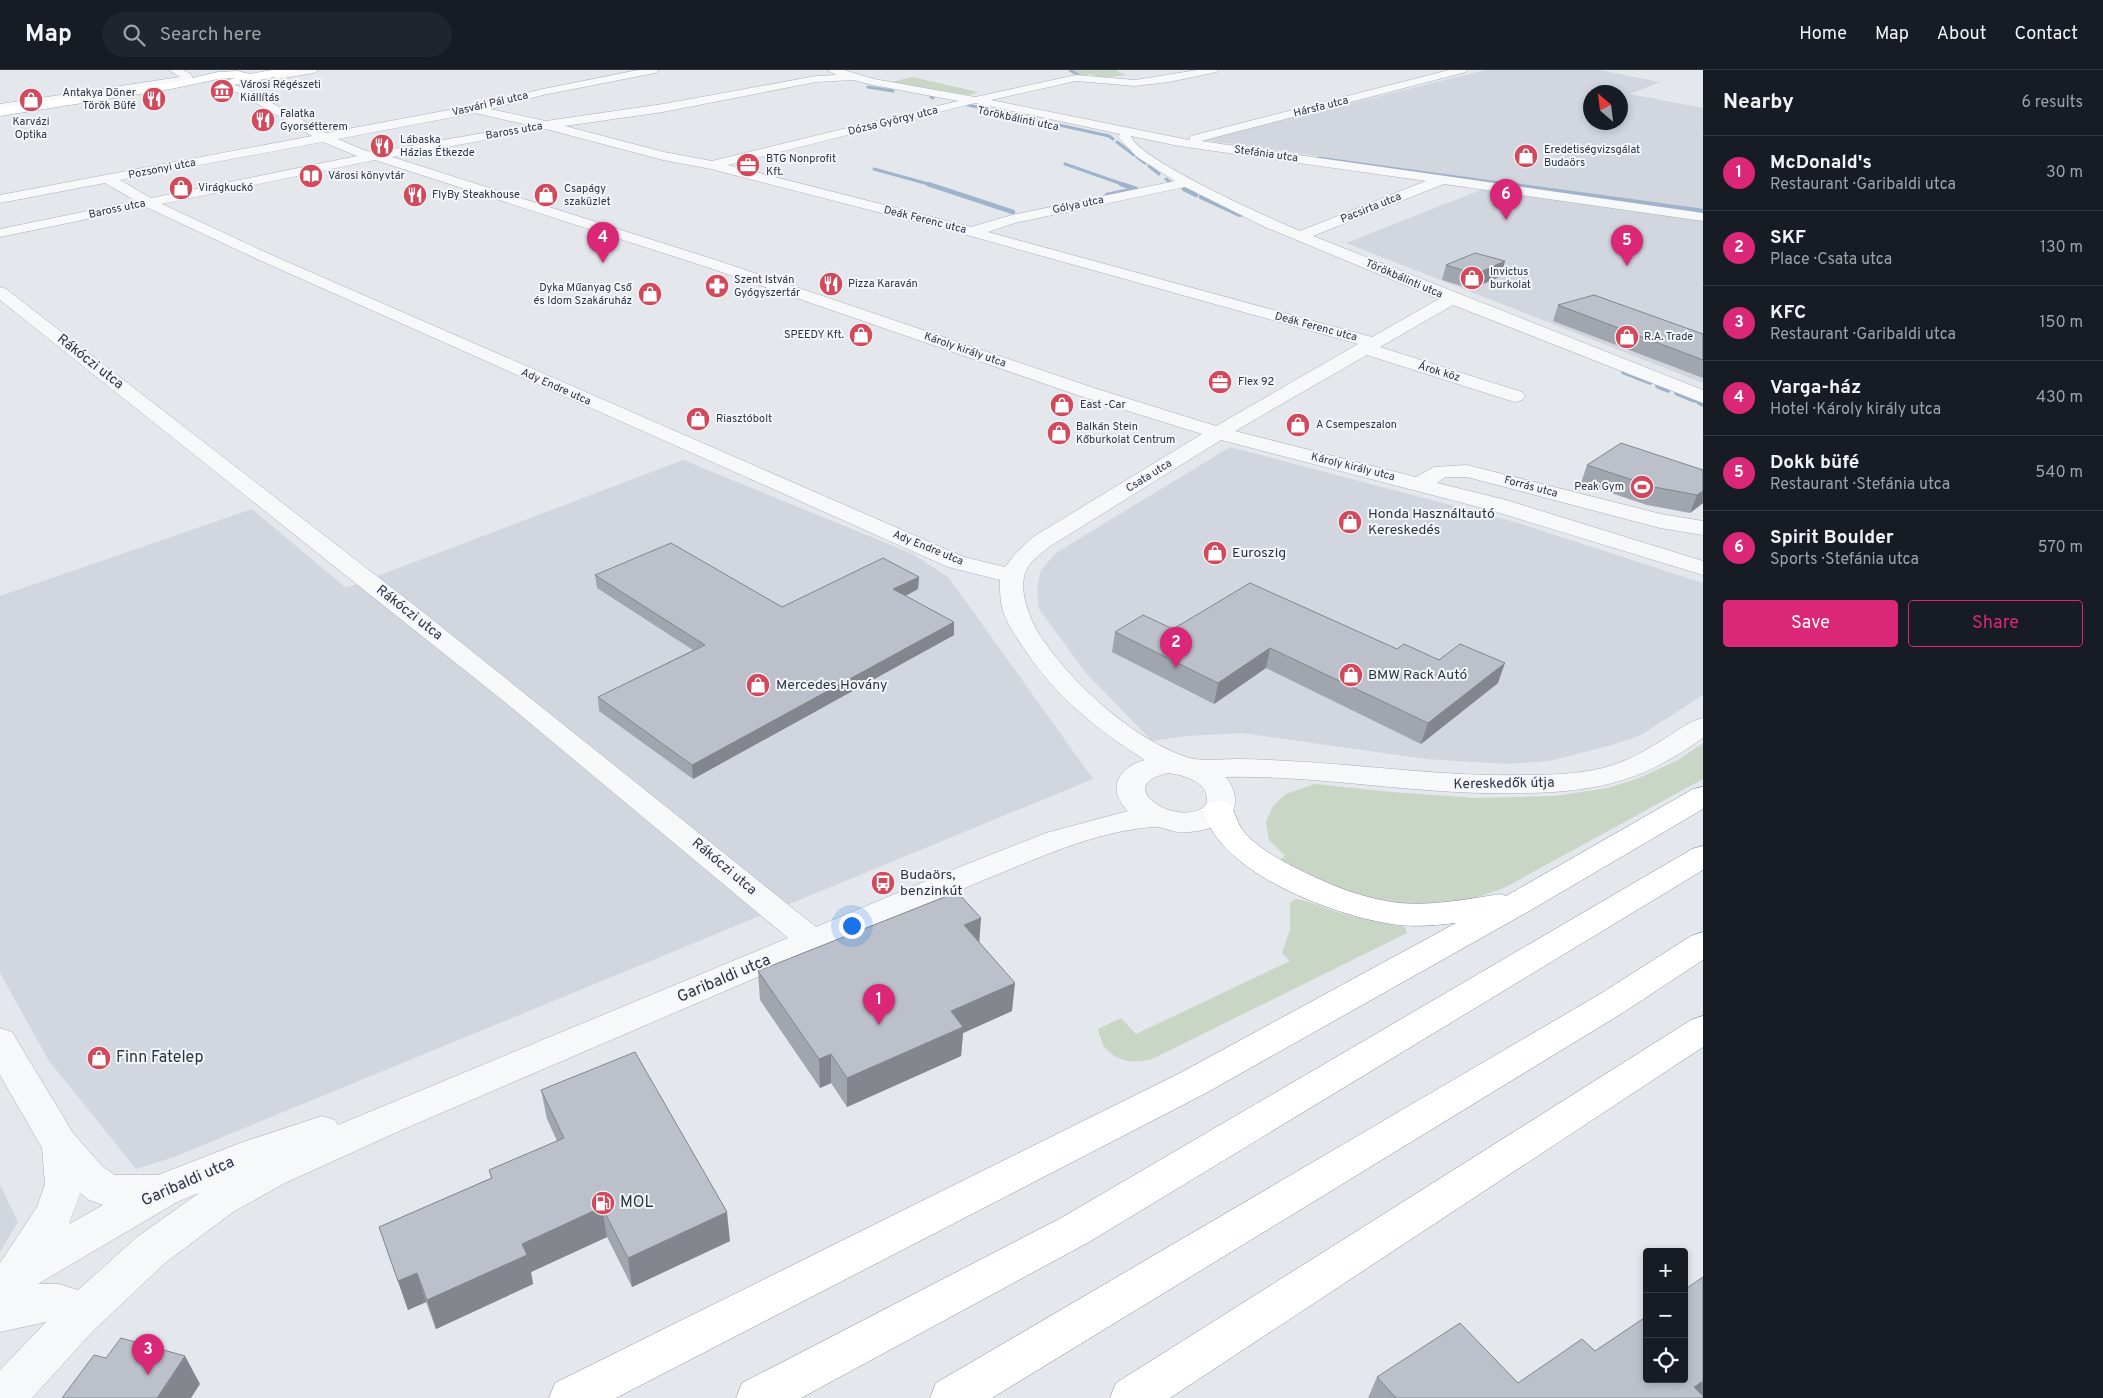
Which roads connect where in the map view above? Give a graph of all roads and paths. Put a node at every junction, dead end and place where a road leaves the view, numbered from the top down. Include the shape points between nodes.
1 (174, 70) edge
2 (292, 70) edge
3 (314, 70) edge
4 (655, 70) edge
5 (832, 70) edge
6 (1064, 70) edge
7 (1213, 70) edge
8 (1462, 70) edge
9 (1135, 72) dead end
10 (277, 73) edge
11 (906, 75) dead end
12 (854, 77) junction
13 (1076, 78) junction
14 (1169, 79) junction
15 (241, 81) junction
16 (212, 82) junction
17 (873, 82) junction
18 (958, 85) dead end
19 (158, 89) junction
20 (123, 94) junction
21 (998, 96) junction
22 (975, 100) junction
23 (954, 106) junction
24 (0, 108) edge
25 (475, 109) junction
26 (0, 112) edge
27 (0, 118) edge
28 (546, 125) junction
29 (1082, 133) dead end
30 (1127, 133) junction
31 (325, 138) junction
32 (1178, 142) junction
33 (376, 156) junction
34 (712, 165) junction
35 (108, 179) junction
36 (1443, 180) junction
37 (1185, 183) junction
38 (0, 199) edge
39 (150, 202) junction
40 (1703, 217) edge
41 (972, 232) junction
42 (0, 233) edge
43 (1300, 236) junction
44 (0, 292) edge
45 (1451, 298) junction
46 (1368, 346) junction
47 (1514, 396) dead end
48 (1703, 397) edge
49 (1218, 433) junction
50 (1420, 484) junction
51 (1703, 528) edge
52 (1703, 568) edge
53 (1012, 576) junction
54 (1105, 722) junction
55 (1703, 726) edge
56 (1182, 766) junction
57 (1293, 770) junction
58 (1132, 785) junction
59 (1703, 796) edge
60 (1221, 806) junction
61 (1155, 817) junction
62 (1057, 840) junction
63 (1703, 856) edge
64 (1520, 902) junction
65 (812, 941) junction
66 (1703, 944) edge
67 (1703, 1028) edge
68 (0, 1042) edge
69 (391, 1118) junction
70 (61, 1147) junction
71 (163, 1190) junction
72 (7, 1280) edge
73 (0, 1313) edge
74 (78, 1317) junction
75 (3, 1398) edge
76 (571, 1398) edge
77 (758, 1398) edge
78 (952, 1398) edge
79 (1132, 1398) edge

1 - 24 street via 188,79
2 - 15 main road
3 - 10 street
4 - 25 street, Vasvári Pál utca
5 - 12 street, Stefánia utca
6 - 13 street
7 - 14 street
8 - 32 street, Hársfa utca
9 - 14 street
10 - 15 main road
11 - 17 street
12 - 17 street, Stefánia utca
12 - 28 street, Baross utca via 816,79 664,108
13 - 14 street via 1120,83
13 - 21 street, Dózsa György utca
15 - 16 street, Károly király utca
15 - 16 main road via 218,75
15 - 31 street, Károly király utca
16 - 19 main road
16 - 20 main road
17 - 22 street, Stefánia utca
18 - 21 street
19 - 20 main road
19 - 27 street via 143,97
20 - 26 main road
21 - 22 street, Dózsa György utca
22 - 23 street, Dózsa György utca
22 - 30 street, Stefánia utca
23 - 29 street, Törökbálinti utca
23 - 34 street, Dózsa György utca
25 - 28 street, Deák Ferenc utca
25 - 31 street, Vasvári Pál utca
28 - 33 street, Baross utca
28 - 34 street, Deák Ferenc utca via 663,156
30 - 32 street, Stefánia utca
30 - 37 street, Törökbálinti utca via 1124,137 1128,142
31 - 33 street, Károly király utca
31 - 35 street, Pozsonyi utca
32 - 36 street, Stefánia utca
33 - 39 street, Baross utca
33 - 49 street, Károly király utca via 716,265 1086,392
34 - 41 street, Deák Ferenc utca
35 - 38 street, Pozsonyi utca
35 - 39 street, Ady Endre utca
36 - 40 street, Stefánia utca
36 - 43 street, Pacsirta utca
37 - 41 street, Gólya utca via 1012,219
37 - 43 street, Törökbálinti utca
39 - 42 street, Baross utca
39 - 53 street, Ady Endre utca via 254,253 956,562
41 - 46 street, Deák Ferenc utca
43 - 45 street, Törökbálinti utca
44 - 65 street, Rákóczi utca via 628,787
45 - 46 street, Csata utca
45 - 48 street, Törökbálinti utca
46 - 47 street, Árok köz
46 - 49 street, Csata utca
49 - 50 street, Károly király utca
49 - 53 street, Csata utca via 1041,542 1021,560
50 - 51 street, Forrás utca via 1441,471 1467,471 1660,521
50 - 52 street, Károly király utca
53 - 54 street via 1014,612 1023,630 1052,668
54 - 56 street via 1157,757
54 - 58 street via 1129,760
55 - 57 street, Kereskedők útja via 1654,758 1623,771 1568,782 1497,786 1429,784
56 - 57 street, Kereskedők útja
56 - 58 street via 1154,766 1143,770
56 - 60 street via 1196,769 1217,784 1222,793
57 - 60 street, Kereskedők útja via 1248,782 1231,792
58 - 61 street via 1134,802
58 - 62 street, Garibaldi utca via 1114,807
59 - 64 main road
60 - 61 street via 1210,817 1199,821 1170,822
60 - 64 main road via 1223,825 1232,837 1265,864 1318,890 1363,907 1398,914 1443,914
61 - 62 street, Garibaldi utca via 1130,820
62 - 65 street, Garibaldi utca
63 - 77 main road via 1075,1230
64 - 76 main road via 1185,1088
65 - 69 street, Garibaldi utca
66 - 78 main road via 1612,1003
67 - 79 main road
68 - 70 street
69 - 71 street, Garibaldi utca via 315,1134 256,1153
69 - 74 street, Garibaldi utca via 310,1153 219,1200 151,1250
70 - 71 street via 84,1174 103,1188 127,1194
70 - 72 street via 64,1184 54,1214
71 - 72 street, Garibaldi utca
73 - 74 street via 46,1302 66,1305
74 - 75 street, Garibaldi utca

